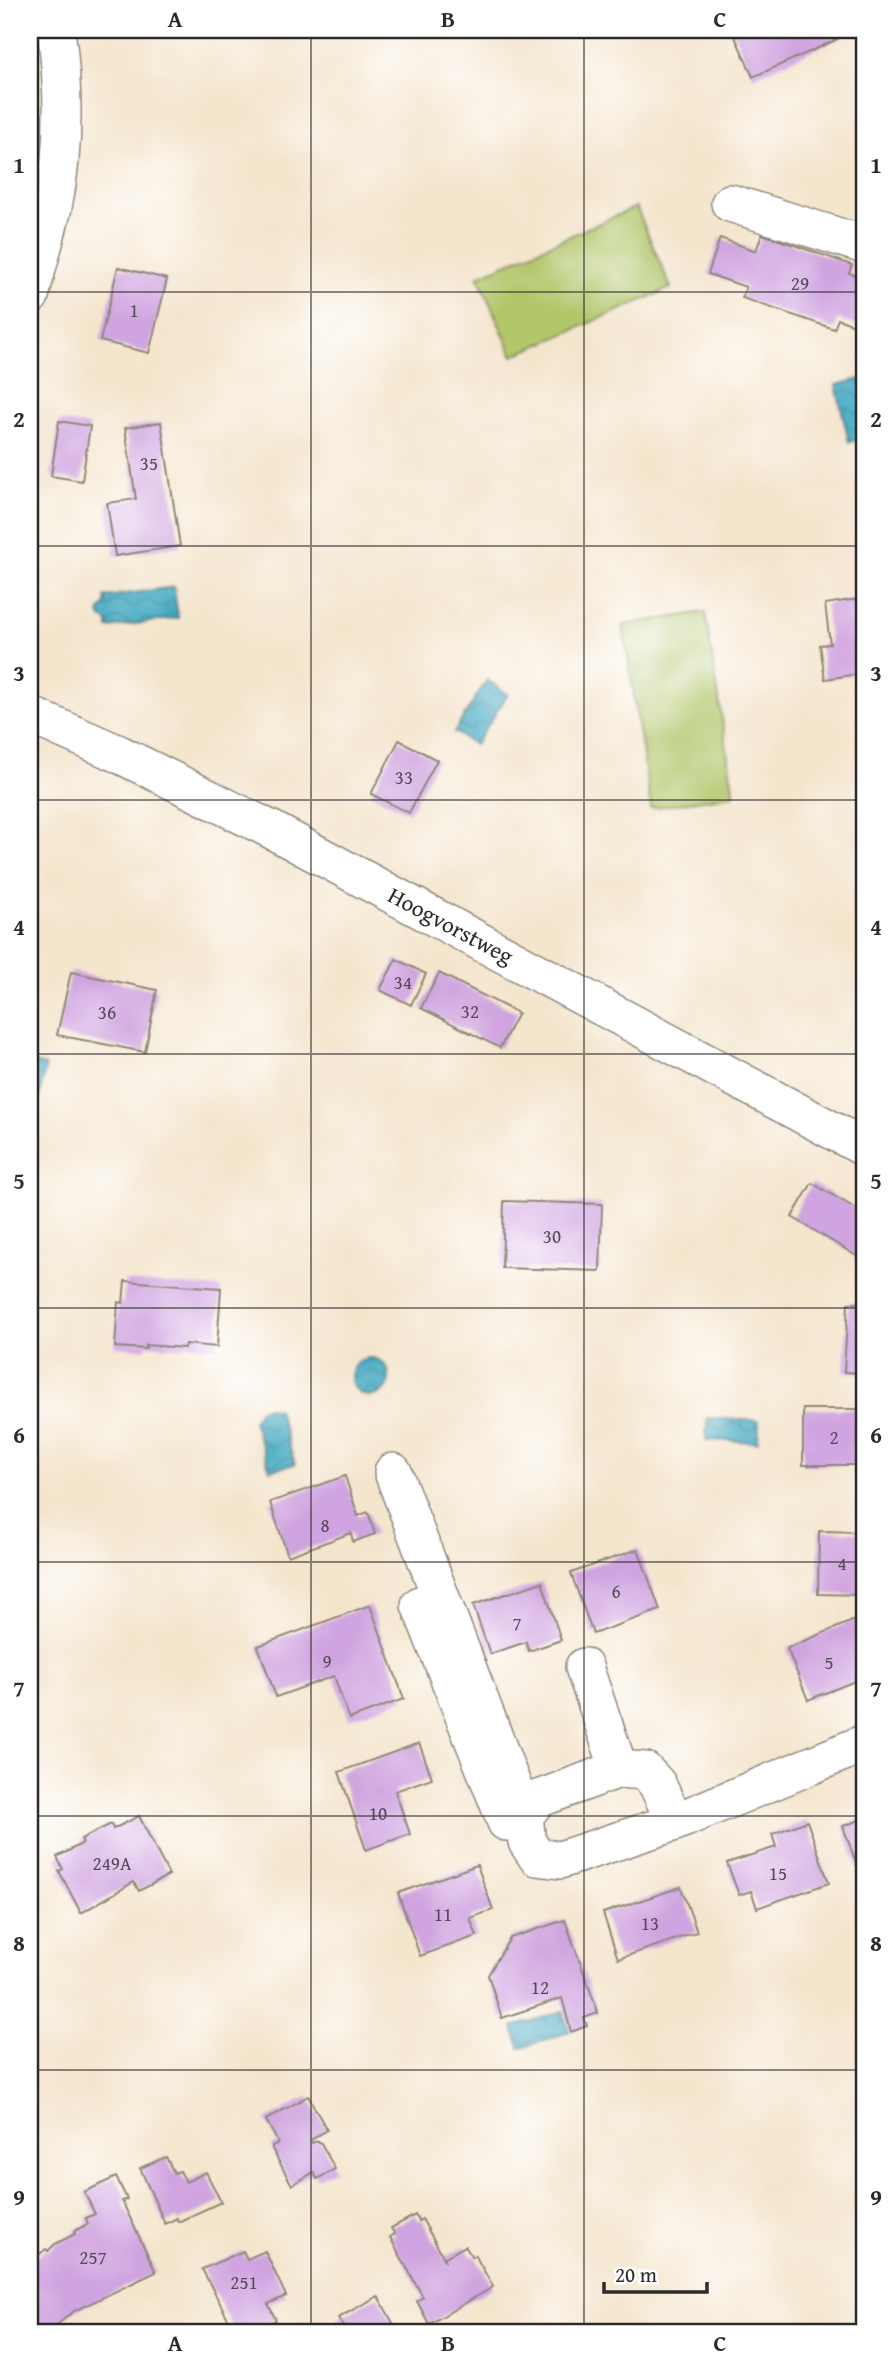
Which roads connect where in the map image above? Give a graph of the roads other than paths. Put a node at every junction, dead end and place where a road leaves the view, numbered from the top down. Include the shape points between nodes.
1 (56, 30) edge
2 (730, 203) dead end
3 (865, 245) edge
4 (30, 296) edge
5 (30, 715) edge
6 (865, 1148) edge
7 (393, 1472) dead end
8 (419, 1605) dead end
9 (584, 1667) dead end
10 (865, 1743) edge
11 (620, 1769) junction
12 (524, 1816) junction
13 (675, 1822) junction

1 - 4 street via 63,77 62,130 53,204
2 - 3 street
5 - 6 street, Hoogvorstweg via 272,830
7 - 12 street
8 - 12 street via 506,1822
9 - 11 street
10 - 13 street
11 - 12 street via 538,1799
11 - 13 street via 645,1771 657,1784
12 - 13 street via 527,1842 537,1857 560,1860

